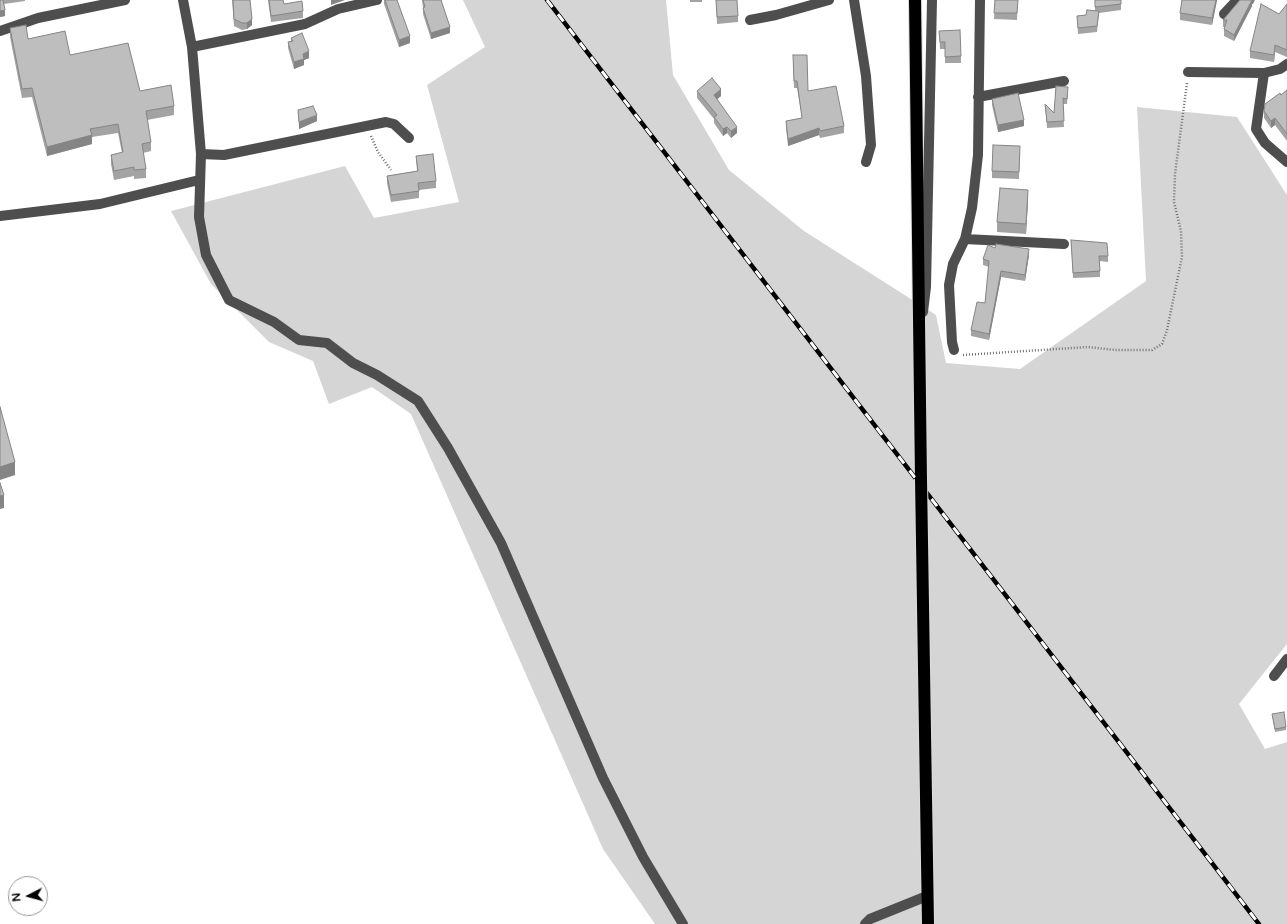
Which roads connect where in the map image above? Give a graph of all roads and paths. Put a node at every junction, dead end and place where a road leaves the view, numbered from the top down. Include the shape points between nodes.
1 (125, 0) edge
2 (183, 0) edge
3 (377, 0) edge
4 (829, 0) edge
5 (854, 0) edge
6 (915, 0) edge
7 (932, 0) edge
8 (980, 0) edge
9 (1237, 0) edge
10 (1224, 14) dead end
11 (750, 20) dead end
12 (0, 31) edge
13 (192, 47) junction
14 (1287, 64) edge
15 (1188, 72) joint
16 (1264, 73) junction
17 (1064, 81) dead end
18 (978, 97) junction
19 (367, 126) junction
20 (409, 138) dead end
21 (201, 154) junction
22 (866, 162) dead end
23 (1287, 162) edge
24 (391, 170) dead end
25 (199, 180) junction
26 (0, 216) edge
27 (965, 239) junction
28 (1064, 244) dead end
29 (920, 342) junction
30 (954, 350) joint
31 (1287, 659) edge
32 (1274, 676) dead end
33 (927, 896) junction
34 (683, 924) edge
35 (865, 924) edge
36 (928, 924) edge

1 - 12 street via 38,18
2 - 13 street
3 - 13 street via 338,9 305,24
4 - 11 street
5 - 22 street via 866,76 871,145
6 - 29 highway
7 - 29 street via 926,287
8 - 18 street
9 - 10 street
13 - 21 street
14 - 16 street via 1280,69
15 - 16 street
15 - 30 path via 1175,174 1174,202 1181,231 1182,257 1162,344 1152,350 1088,347 961,355
16 - 23 street via 1256,129 1265,143
17 - 18 street
18 - 27 street via 978,154 972,208
19 - 20 street via 386,122 394,124
19 - 21 street via 224,155
19 - 24 path via 378,152
21 - 25 street
25 - 26 street via 100,204
25 - 34 street via 199,217 206,255 228,300 274,322 299,340 328,343 352,363 377,375 418,401 448,448 501,542 602,778
27 - 28 street
27 - 30 street via 953,264 949,285
29 - 33 highway, bridge
31 - 32 street
33 - 35 street via 870,919
33 - 36 highway

